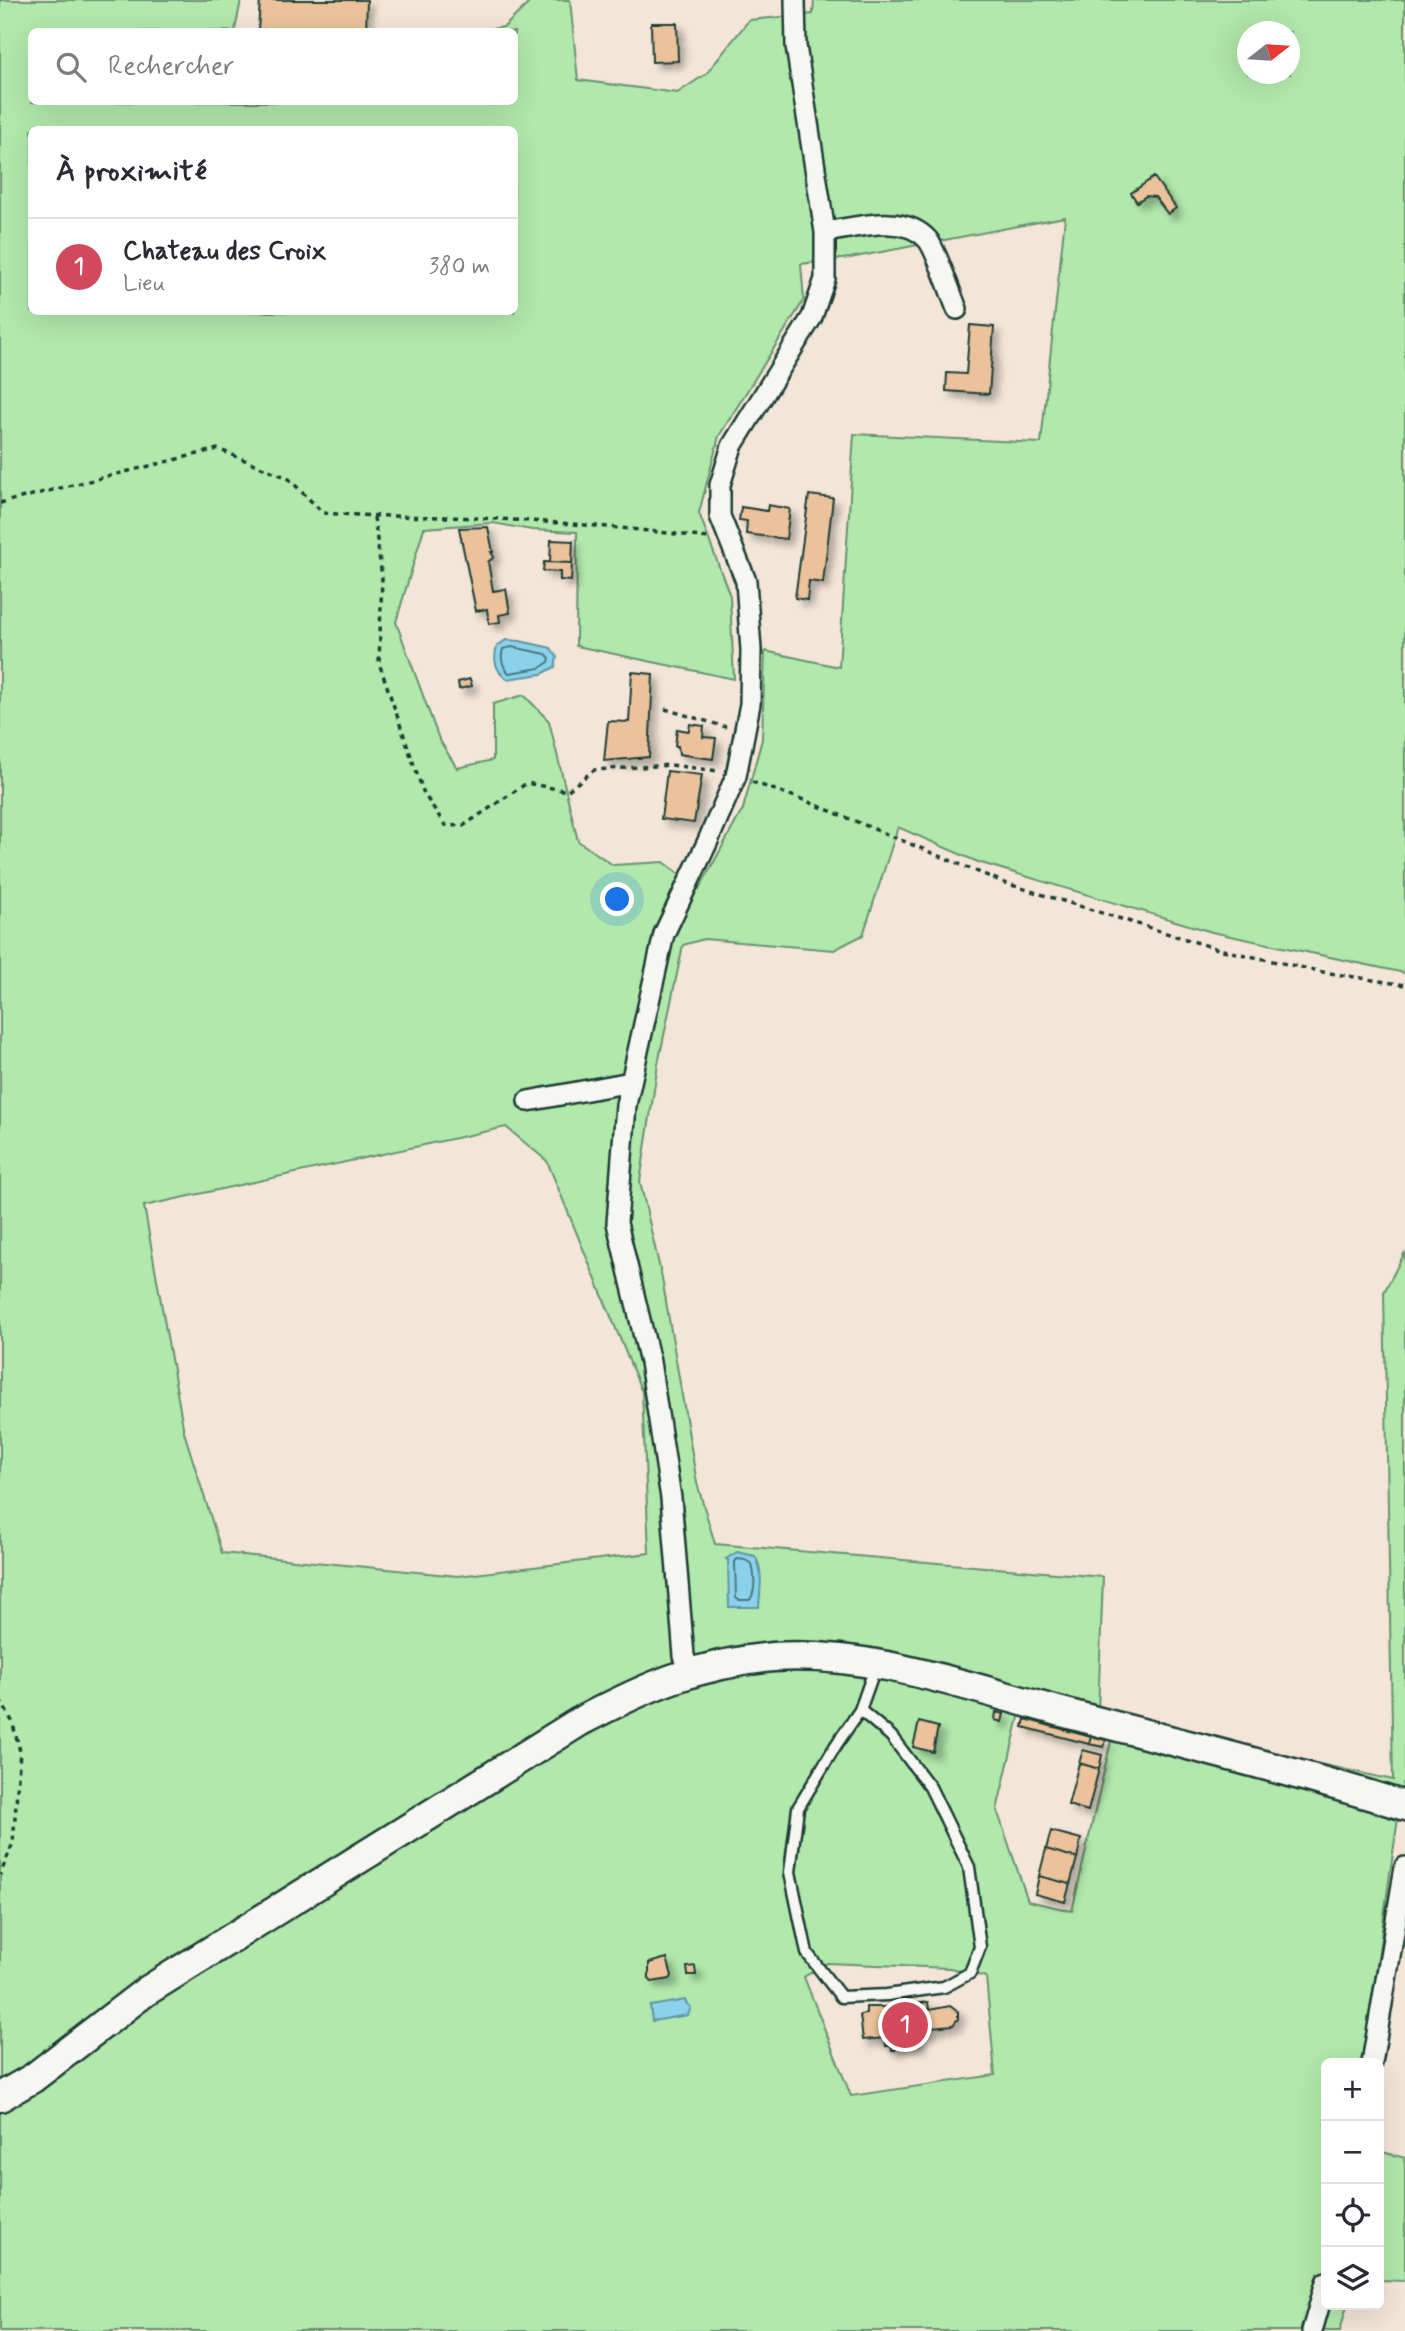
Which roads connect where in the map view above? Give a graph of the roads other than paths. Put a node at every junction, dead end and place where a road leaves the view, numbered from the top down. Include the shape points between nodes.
1 (795, 0) edge
2 (825, 232) junction
3 (957, 309) dead end
4 (631, 1082) junction
5 (528, 1101) dead end
6 (876, 1665) junction
7 (690, 1672) junction
8 (860, 1710) junction
9 (1405, 1807) edge
10 (1405, 1867) edge
11 (1373, 2058) edge
12 (0, 2097) edge
13 (1321, 2299) edge
14 (1312, 2331) edge

1 - 2 street via 796,46
2 - 3 street via 909,225 929,240
2 - 4 street via 825,279 812,317 732,446 720,485 720,516 746,581 750,704 736,776 664,934
4 - 5 street
4 - 7 street via 617,1223 650,1362 671,1498 684,1656
6 - 7 street via 774,1657
6 - 8 lane
6 - 9 street via 1211,1751
7 - 12 street via 638,1690 579,1722 145,1992 33,2078
8 - 8 lane via 799,1808 790,1872 807,1953 841,1997 944,1987 970,1973 980,1947 969,1867 930,1787 891,1736
10 - 11 street
13 - 14 street

